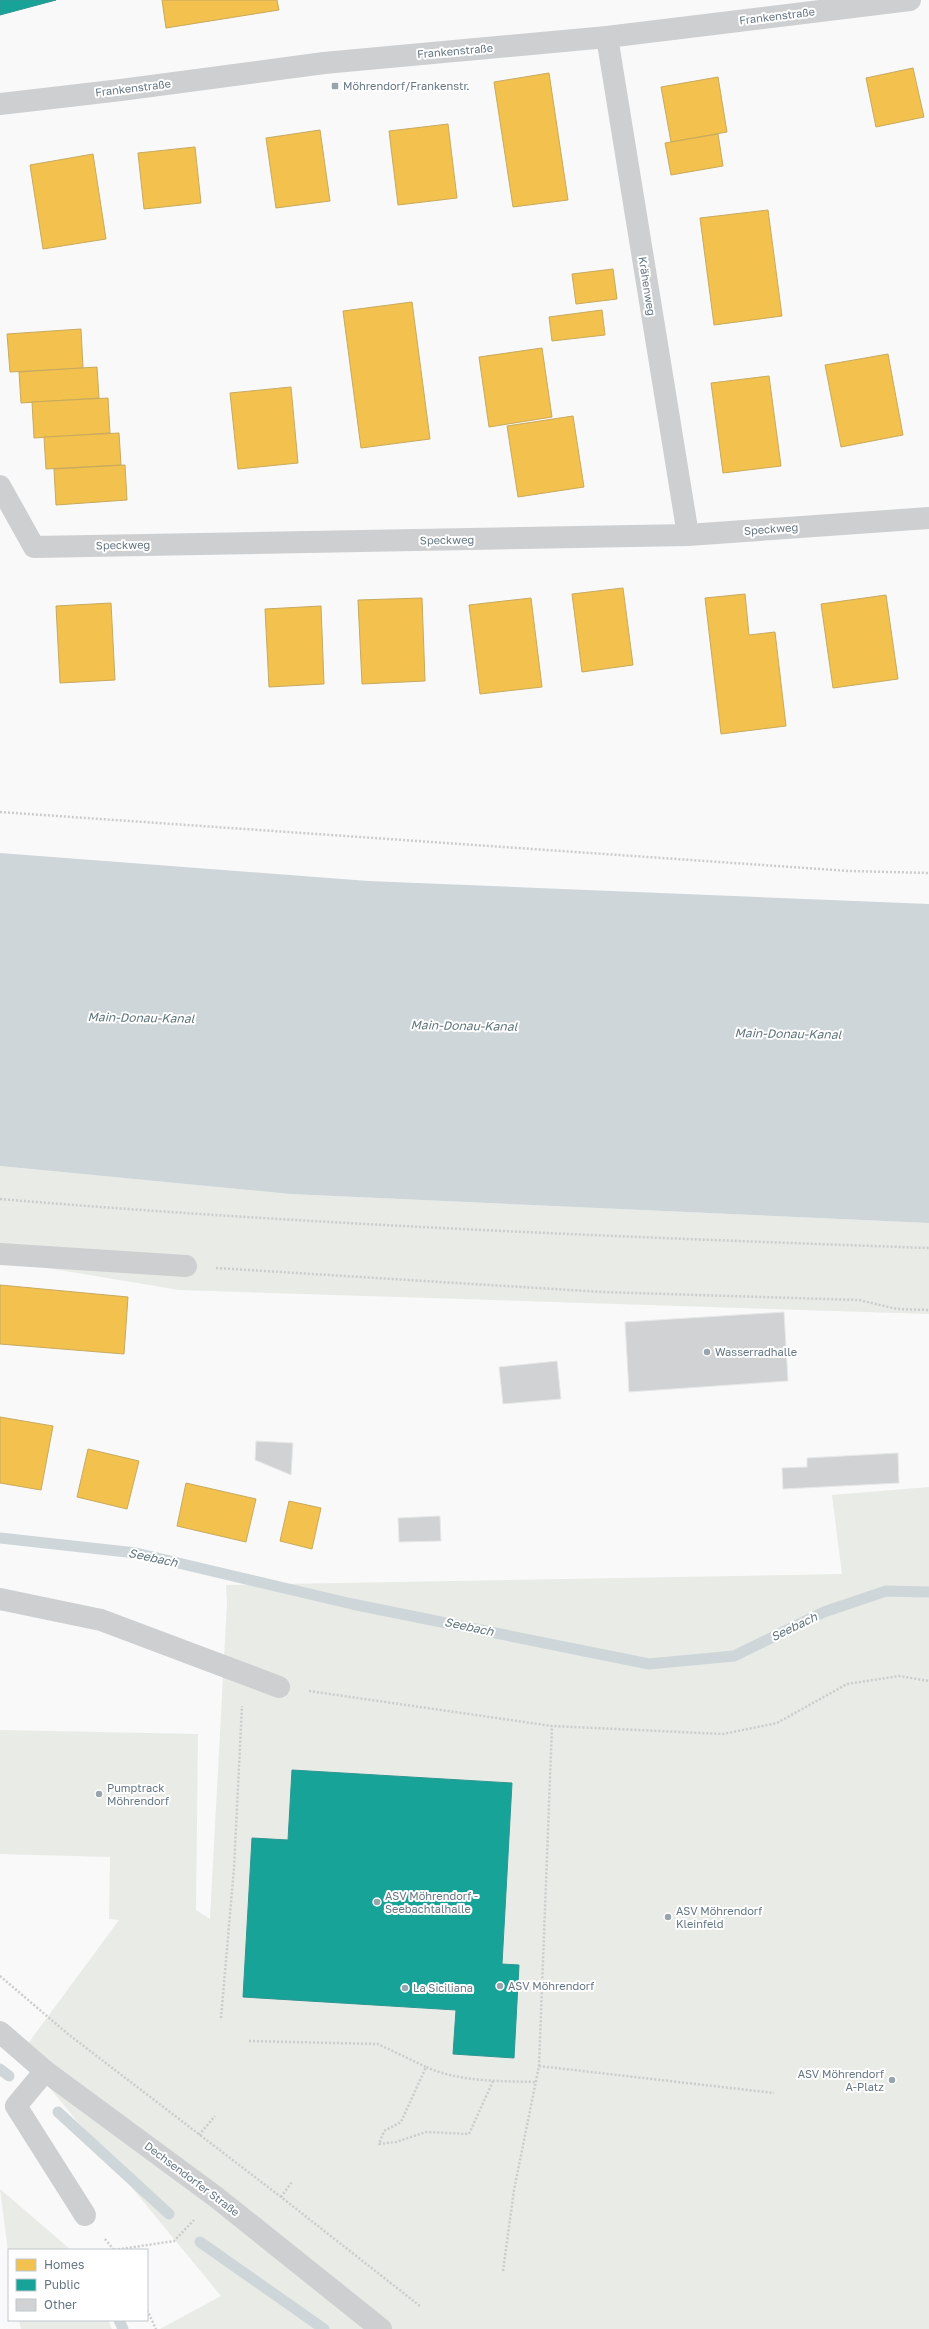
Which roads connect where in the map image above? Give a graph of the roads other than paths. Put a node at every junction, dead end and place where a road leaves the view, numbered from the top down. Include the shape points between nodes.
1 (910, 0) edge
2 (607, 37) junction
3 (0, 104) edge
4 (0, 486) edge
5 (929, 518) edge
6 (688, 535) junction
7 (0, 1254) edge
8 (186, 1266) road end
9 (0, 1599) edge
10 (279, 1687) road end
11 (0, 2032) edge
12 (45, 2071) junction
13 (85, 2215) dead end
14 (382, 2329) edge

1 - 2 street, Frankenstraße
2 - 3 street, Frankenstraße via 324,63
2 - 6 street, Krähenweg
4 - 6 street, Speckweg via 34,547
5 - 6 street, Speckweg
7 - 8 street
9 - 10 street via 101,1620
11 - 12 street, Dechsendorfer Straße
12 - 13 street via 16,2106
12 - 14 street, Dechsendorfer Straße via 216,2197

